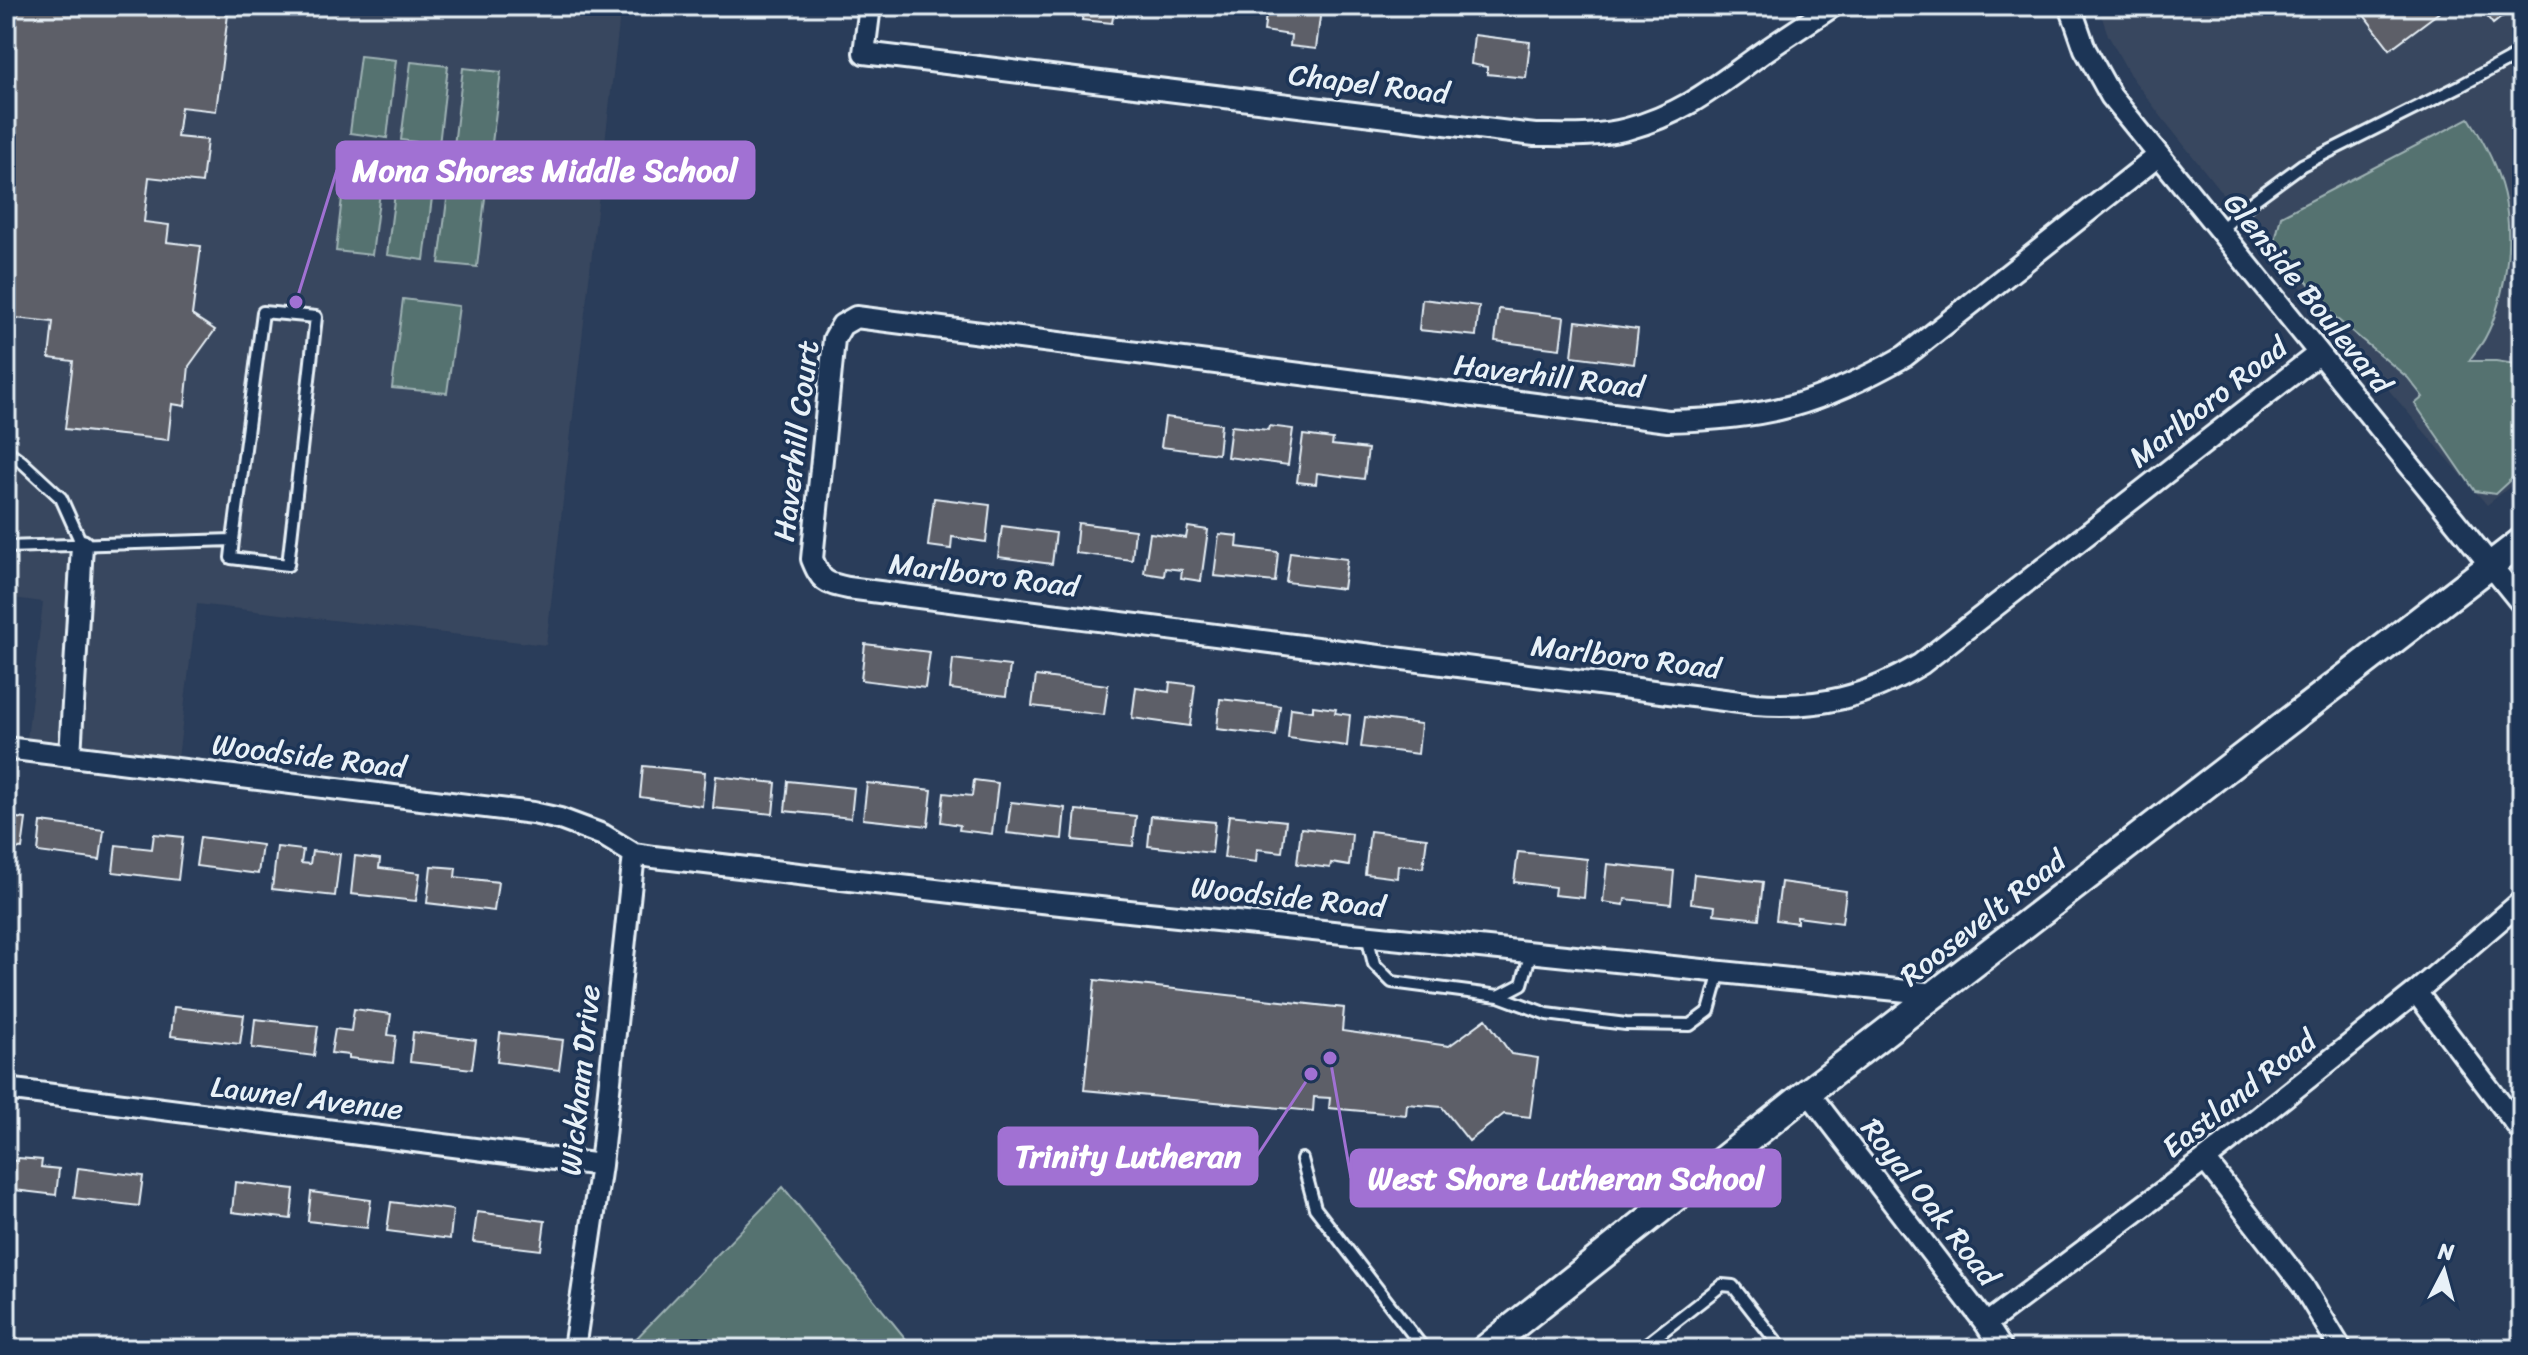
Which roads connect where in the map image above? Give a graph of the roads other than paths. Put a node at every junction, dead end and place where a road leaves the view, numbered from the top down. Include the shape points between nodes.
1 (870, 6) edge
2 (1833, 6) edge
3 (2070, 6) edge
4 (2522, 52) edge
5 (2158, 156) junction
6 (2219, 231) junction
7 (856, 317) joint
8 (2318, 354) junction
9 (6, 450) edge
10 (233, 540) junction
11 (2522, 541) edge
12 (82, 545) junction
13 (6, 547) edge
14 (2492, 565) junction
15 (820, 578) joint
16 (2522, 604) edge
17 (6, 748) edge
18 (70, 756) junction
19 (634, 854) junction
20 (2522, 901) edge
21 (1367, 935) junction
22 (1531, 952) junction
23 (1720, 972) junction
24 (2416, 992) junction
25 (1936, 994) junction
26 (1499, 996) junction
27 (6, 1089) edge
28 (1808, 1092) junction
29 (2522, 1132) edge
30 (1302, 1159) dead end
31 (2205, 1160) junction
32 (601, 1165) junction
33 (1986, 1324) junction
34 (1490, 1347) edge
35 (574, 1349) edge
36 (1424, 1349) edge
37 (1640, 1349) edge
38 (1782, 1349) edge
39 (2002, 1349) edge
40 (2341, 1349) edge

1 - 2 street, Chapel Road via 864,53 1535,135 1584,136 1626,130 1703,98
3 - 5 street, Glenside Boulevard via 2085,49 2111,96
4 - 6 lane via 2302,165
5 - 6 street, Glenside Boulevard
5 - 7 street, Haverhill Road via 1905,356 1820,398 1747,416 1668,421
6 - 8 street, Glenside Boulevard
7 - 15 street, Haverhill Court via 842,325 834,339 812,559
8 - 14 street, Glenside Boulevard
8 - 15 street, Marlboro Road via 1921,664 1894,681 1819,703 1755,704 848,588
9 - 12 lane via 61,498
10 - 10 lane via 231,558 288,565 316,317 263,312
10 - 12 lane
11 - 14 street, Roosevelt Road
12 - 13 lane
12 - 18 street
14 - 16 street, Glenside Boulevard
14 - 25 street, Roosevelt Road
17 - 18 street, Woodside Road
18 - 19 street, Woodside Road via 533,813 603,835
19 - 21 street, Woodside Road
19 - 32 street, Wickham Drive
20 - 24 street, Eastland Road
21 - 22 street, Woodside Road
21 - 26 lane via 1374,964 1392,982
22 - 23 street, Woodside Road
22 - 26 lane via 1522,984
23 - 25 street, Woodside Road
23 - 26 lane via 1709,1011 1690,1025 1547,1014
24 - 29 street
24 - 31 street, Eastland Road
25 - 28 street, Roosevelt Road
27 - 32 street, Lawnel Avenue
28 - 33 street, Royal Oak Road
28 - 34 street, Roosevelt Road
30 - 36 lane via 1315,1208
31 - 33 street, Eastland Road
31 - 40 street via 2303,1286
32 - 35 street, Wickham Drive
33 - 39 street, Royal Oak Road
37 - 38 lane via 1722,1285 1733,1286

